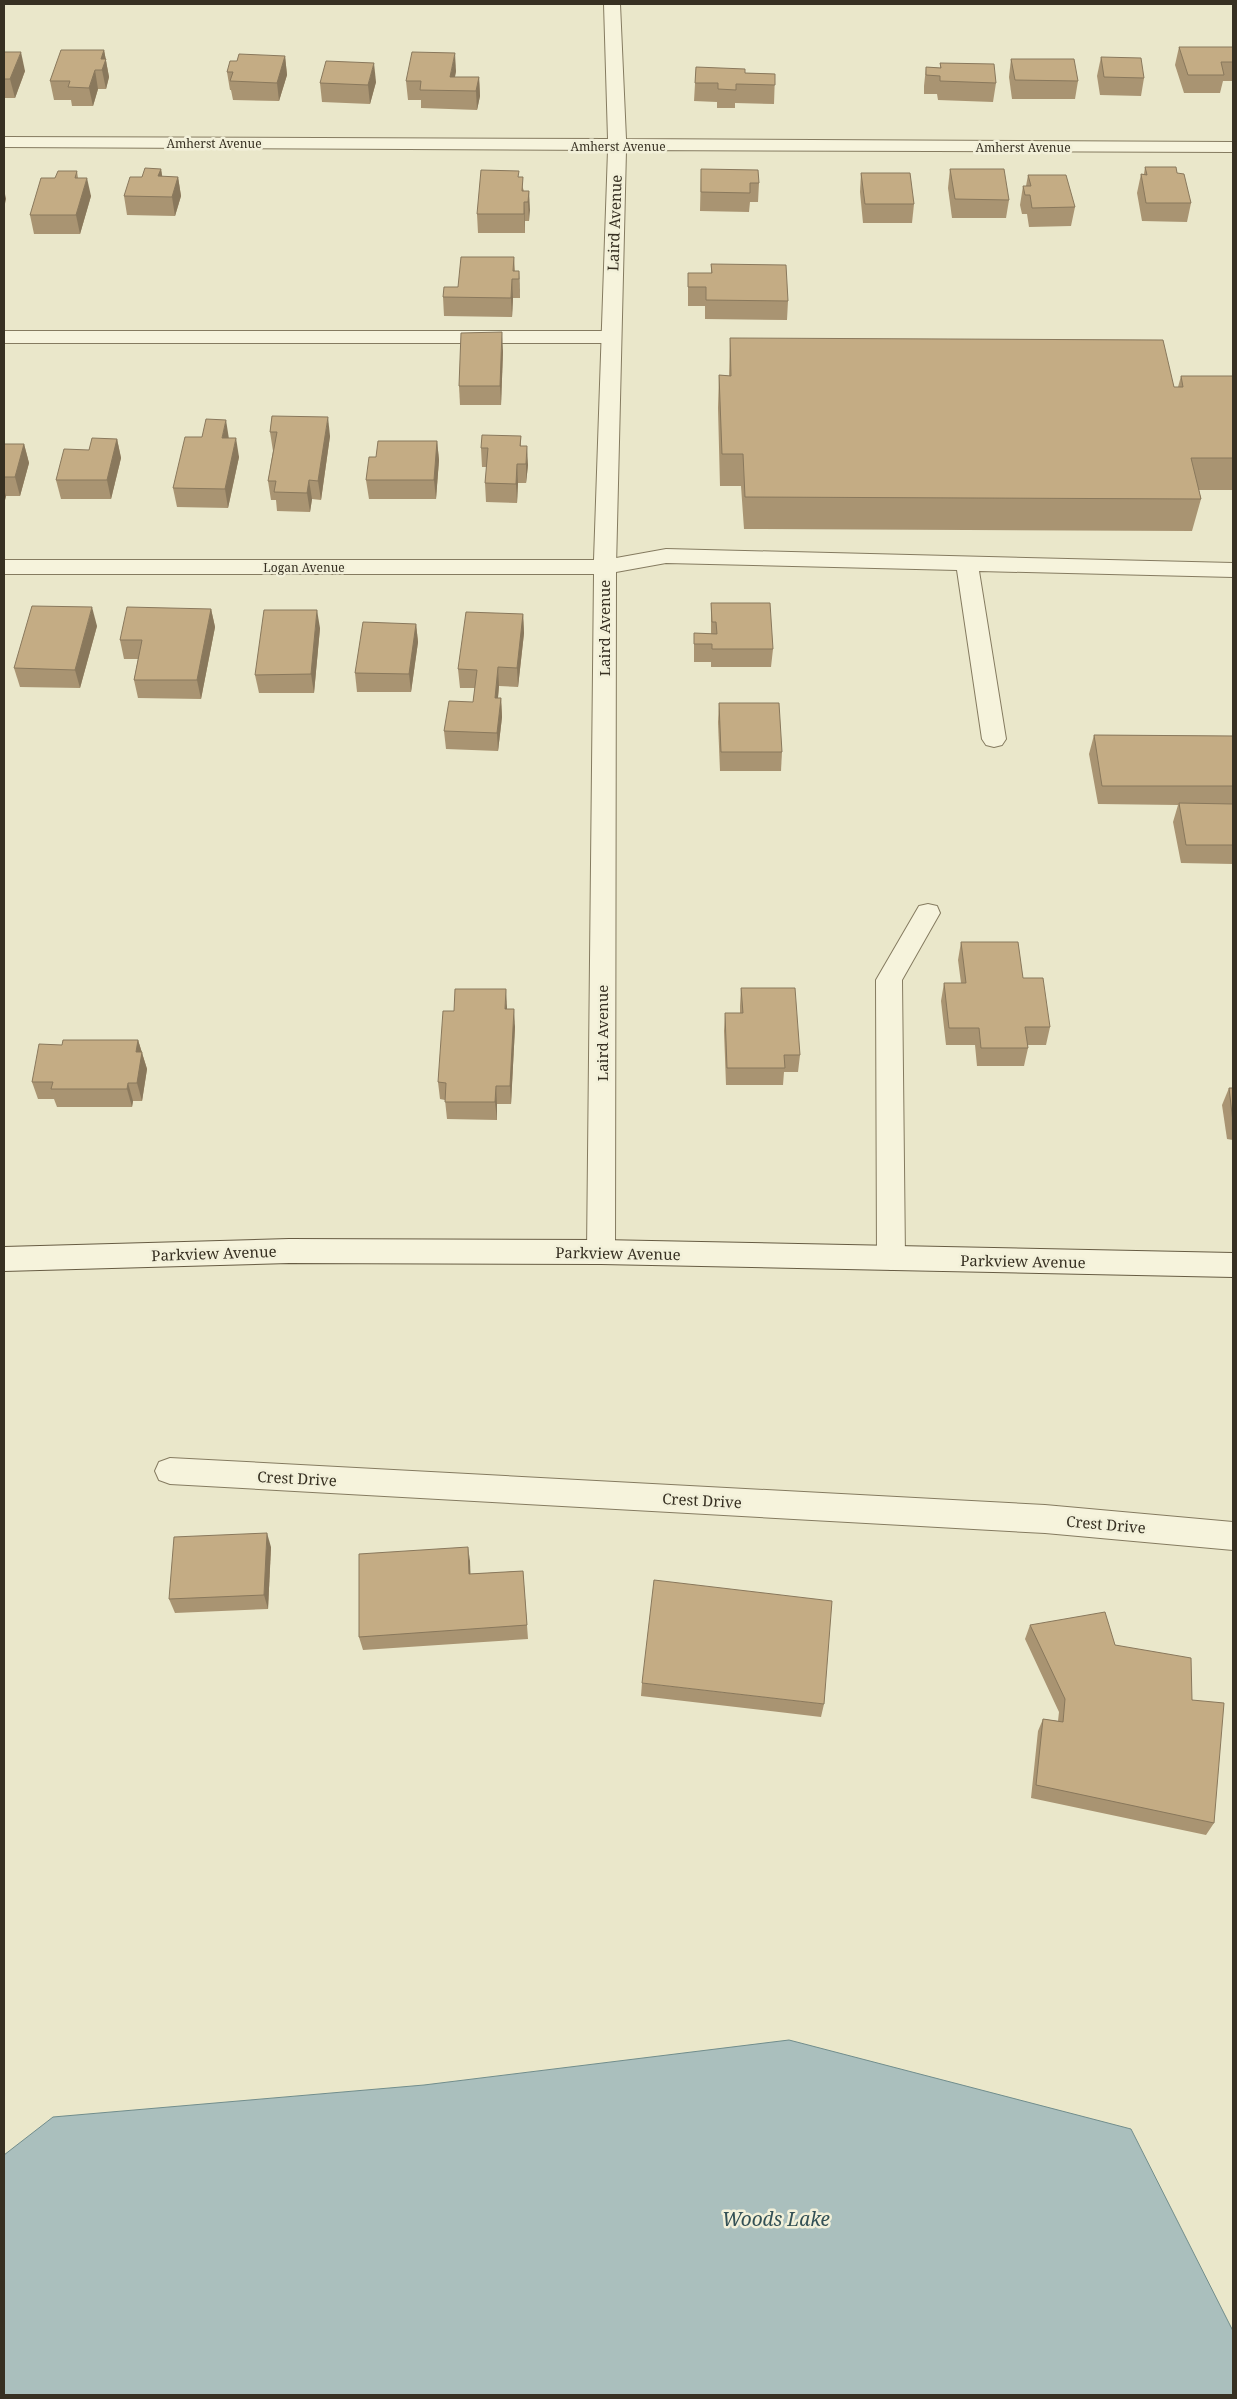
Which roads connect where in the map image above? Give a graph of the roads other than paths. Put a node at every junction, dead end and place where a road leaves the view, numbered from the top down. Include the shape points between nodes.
1 (612, 4) edge
2 (4, 142) edge
3 (617, 146) junction
4 (1233, 147) edge
5 (4, 337) edge
6 (611, 337) junction
7 (967, 564) junction
8 (4, 567) edge
9 (605, 567) junction
10 (1233, 570) edge
11 (994, 739) dead end
12 (928, 913) dead end
13 (602, 1252) junction
14 (891, 1258) junction
15 (4, 1259) edge
16 (1233, 1265) edge
17 (170, 1471) dead end
18 (1233, 1536) edge

1 - 3 street, Laird Avenue
2 - 3 street, Amherst Avenue
3 - 4 street, Amherst Avenue
3 - 6 street, Laird Avenue
5 - 6 street
6 - 9 street, Laird Avenue
7 - 9 street, Logan Avenue via 666,556
7 - 10 street, Logan Avenue
7 - 11 street
8 - 9 street, Logan Avenue
9 - 13 street, Laird Avenue
12 - 14 street via 889,980
13 - 14 street, Parkview Avenue
13 - 15 street, Parkview Avenue via 289,1250
14 - 16 street, Parkview Avenue
17 - 18 street, Crest Drive via 1044,1519

